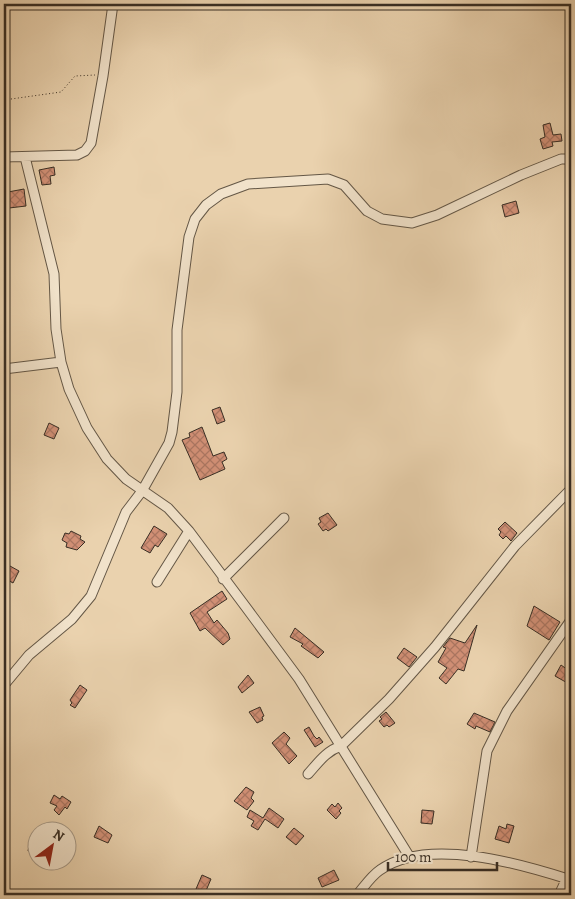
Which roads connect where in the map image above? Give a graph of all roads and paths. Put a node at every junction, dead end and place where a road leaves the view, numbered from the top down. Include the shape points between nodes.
1 (113, 4) edge
2 (103, 76) junction
3 (4, 100) edge
4 (4, 157) edge
5 (25, 158) junction
6 (571, 159) edge
7 (62, 362) junction
8 (4, 369) edge
9 (571, 489) edge
10 (142, 490) junction
11 (284, 518) dead end
12 (189, 531) junction
13 (223, 579) junction
14 (157, 582) dead end
15 (571, 620) edge
16 (4, 685) edge
17 (341, 746) junction
18 (308, 774) dead end
19 (409, 856) junction
20 (471, 858) junction
21 (569, 879) edge
22 (357, 895) edge
23 (559, 895) edge

1 - 2 street
2 - 3 path via 81,74 75,76 61,92
2 - 5 street via 91,143 85,151 77,155
4 - 5 street
5 - 7 street via 54,274 56,329
6 - 10 street via 561,159 521,175 437,215 412,223 382,219 367,211 344,185 328,179 248,184 221,194 206,205 195,220 190,238 176,330 177,392 172,432
7 - 8 street
7 - 10 street via 69,390 87,428 107,459
9 - 17 street via 515,546 396,692
10 - 12 street via 168,508
10 - 16 street via 126,512 91,596 72,619 28,655
11 - 13 street
12 - 13 street
12 - 14 street
13 - 17 street via 299,679
15 - 20 street via 507,711 487,751
17 - 18 street via 332,749
17 - 19 street
19 - 20 street via 449,854
19 - 22 street via 380,870
20 - 21 street via 523,864
21 - 23 street

